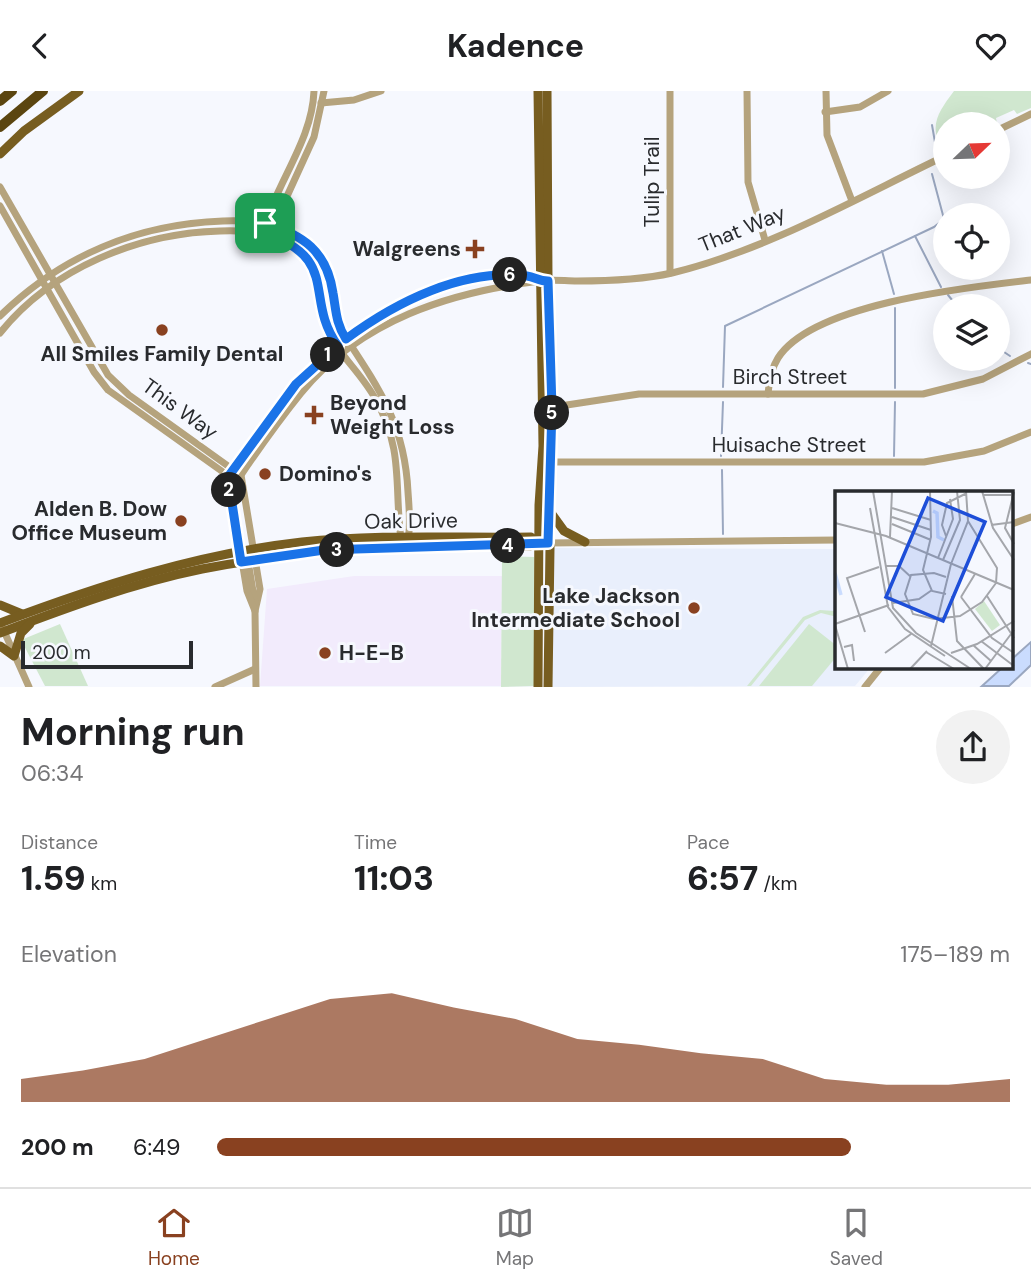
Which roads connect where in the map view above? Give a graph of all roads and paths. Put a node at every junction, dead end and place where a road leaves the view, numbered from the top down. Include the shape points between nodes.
1 (12, 91) edge
2 (43, 91) edge
3 (79, 91) edge
4 (314, 91) edge
5 (324, 91) edge
6 (381, 91) edge
7 (538, 91) edge
8 (547, 91) edge
9 (670, 91) edge
10 (747, 91) edge
11 (826, 91) edge
12 (888, 91) edge
13 (0, 101) edge
14 (323, 103) junction
15 (313, 104) junction
16 (825, 112) junction
17 (1031, 114) edge
18 (1010, 124) edge
19 (0, 127) edge
20 (24, 131) junction
21 (309, 136) junction
22 (0, 144) edge
23 (0, 154) edge
24 (933, 162) edge
25 (0, 187) edge
26 (852, 201) junction
27 (0, 206) edge
28 (270, 224) junction
29 (267, 234) junction
30 (765, 240) junction
31 (670, 273) junction
32 (51, 274) junction
33 (473, 279) junction
34 (43, 280) junction
35 (1031, 280) edge
36 (543, 281) junction
37 (55, 283) junction
38 (47, 288) junction
39 (480, 290) junction
40 (0, 316) edge
41 (0, 333) edge
42 (346, 339) junction
43 (338, 346) junction
44 (352, 347) junction
45 (344, 353) junction
46 (1031, 354) edge
47 (768, 394) junction
48 (547, 408) junction
49 (1031, 432) edge
50 (546, 462) junction
51 (233, 469) junction
52 (241, 475) junction
53 (228, 477) junction
54 (548, 507) junction
55 (1031, 517) edge
56 (1014, 523) edge
57 (404, 540) junction
58 (835, 540) edge
59 (585, 542) junction
60 (544, 543) junction
61 (248, 557) junction
62 (0, 605) edge
63 (255, 611) junction
64 (22, 614) junction
65 (35, 620) junction
66 (1, 626) edge
67 (0, 646) edge
68 (15, 656) junction
69 (255, 669) junction
70 (879, 669) edge
71 (29, 687) edge
72 (215, 687) edge
73 (256, 687) edge
74 (538, 687) edge
75 (548, 687) edge
76 (865, 687) edge

1 - 13 highway
2 - 19 highway
3 - 20 main road
4 - 15 street
5 - 14 street
6 - 14 street
7 - 36 main road
8 - 36 main road
9 - 31 street, Tulip Trail
10 - 30 street via 748,182
11 - 16 street
12 - 16 street via 860,107
14 - 15 street
14 - 21 street
15 - 21 street
16 - 26 street via 832,156
17 - 18 street
20 - 22 main road
20 - 23 main road
21 - 28 street
24 - 26 street, That Way
25 - 32 street, This Way
26 - 30 street, That Way
27 - 34 street, This Way
28 - 29 street
28 - 32 street via 192,222 149,229 98,248
28 - 42 street via 304,239 322,260 332,285 337,323
29 - 37 street via 198,231 151,240 100,258
29 - 43 street via 298,249 315,270 326,328
30 - 31 street, That Way
31 - 36 street, That Way via 623,280
32 - 34 street
32 - 37 street, This Way
33 - 36 street, That Way via 530,276
33 - 39 street
33 - 42 street, That Way via 414,298
34 - 38 street, This Way
34 - 40 street
35 - 47 street via 918,295 805,334 785,350 773,368
36 - 39 street, That Way
36 - 48 main road
37 - 38 street
37 - 51 street, This Way via 116,385
38 - 41 street
38 - 53 street, This Way via 110,392
39 - 44 street, That Way via 418,309
42 - 43 street, That Way
42 - 44 street
43 - 45 street
43 - 51 street, That Way via 296,384
44 - 45 street, That Way
44 - 57 street via 385,398 402,441 407,470
45 - 52 street, That Way via 302,391
45 - 57 street via 367,384 389,429 399,471
46 - 47 street, Birch Street via 983,379 940,391
47 - 48 street, Birch Street via 618,395
48 - 50 main road
49 - 50 street, Huisache Street via 984,451 924,462
50 - 54 main road
50 - 60 main road
51 - 52 street, This Way
51 - 53 street, That Way
52 - 53 street
52 - 61 street
53 - 61 street
54 - 59 main road via 557,526
54 - 60 main road
55 - 56 street
57 - 60 main road, Oak Drive
57 - 61 main road, Oak Drive via 303,543
58 - 59 street, Oak Drive
59 - 60 street, Oak Drive
60 - 74 main road
60 - 75 main road
61 - 63 street via 247,591
61 - 63 street via 260,589
61 - 64 main road, Oak Drive via 161,569
61 - 65 main road, Oak Drive via 120,590
62 - 64 main road
63 - 69 street
64 - 66 main road, Oak Drive
65 - 66 main road, Oak Drive
65 - 68 main road via 21,633
66 - 68 street
67 - 68 main road
68 - 71 street
69 - 72 street
69 - 73 street
70 - 76 street

